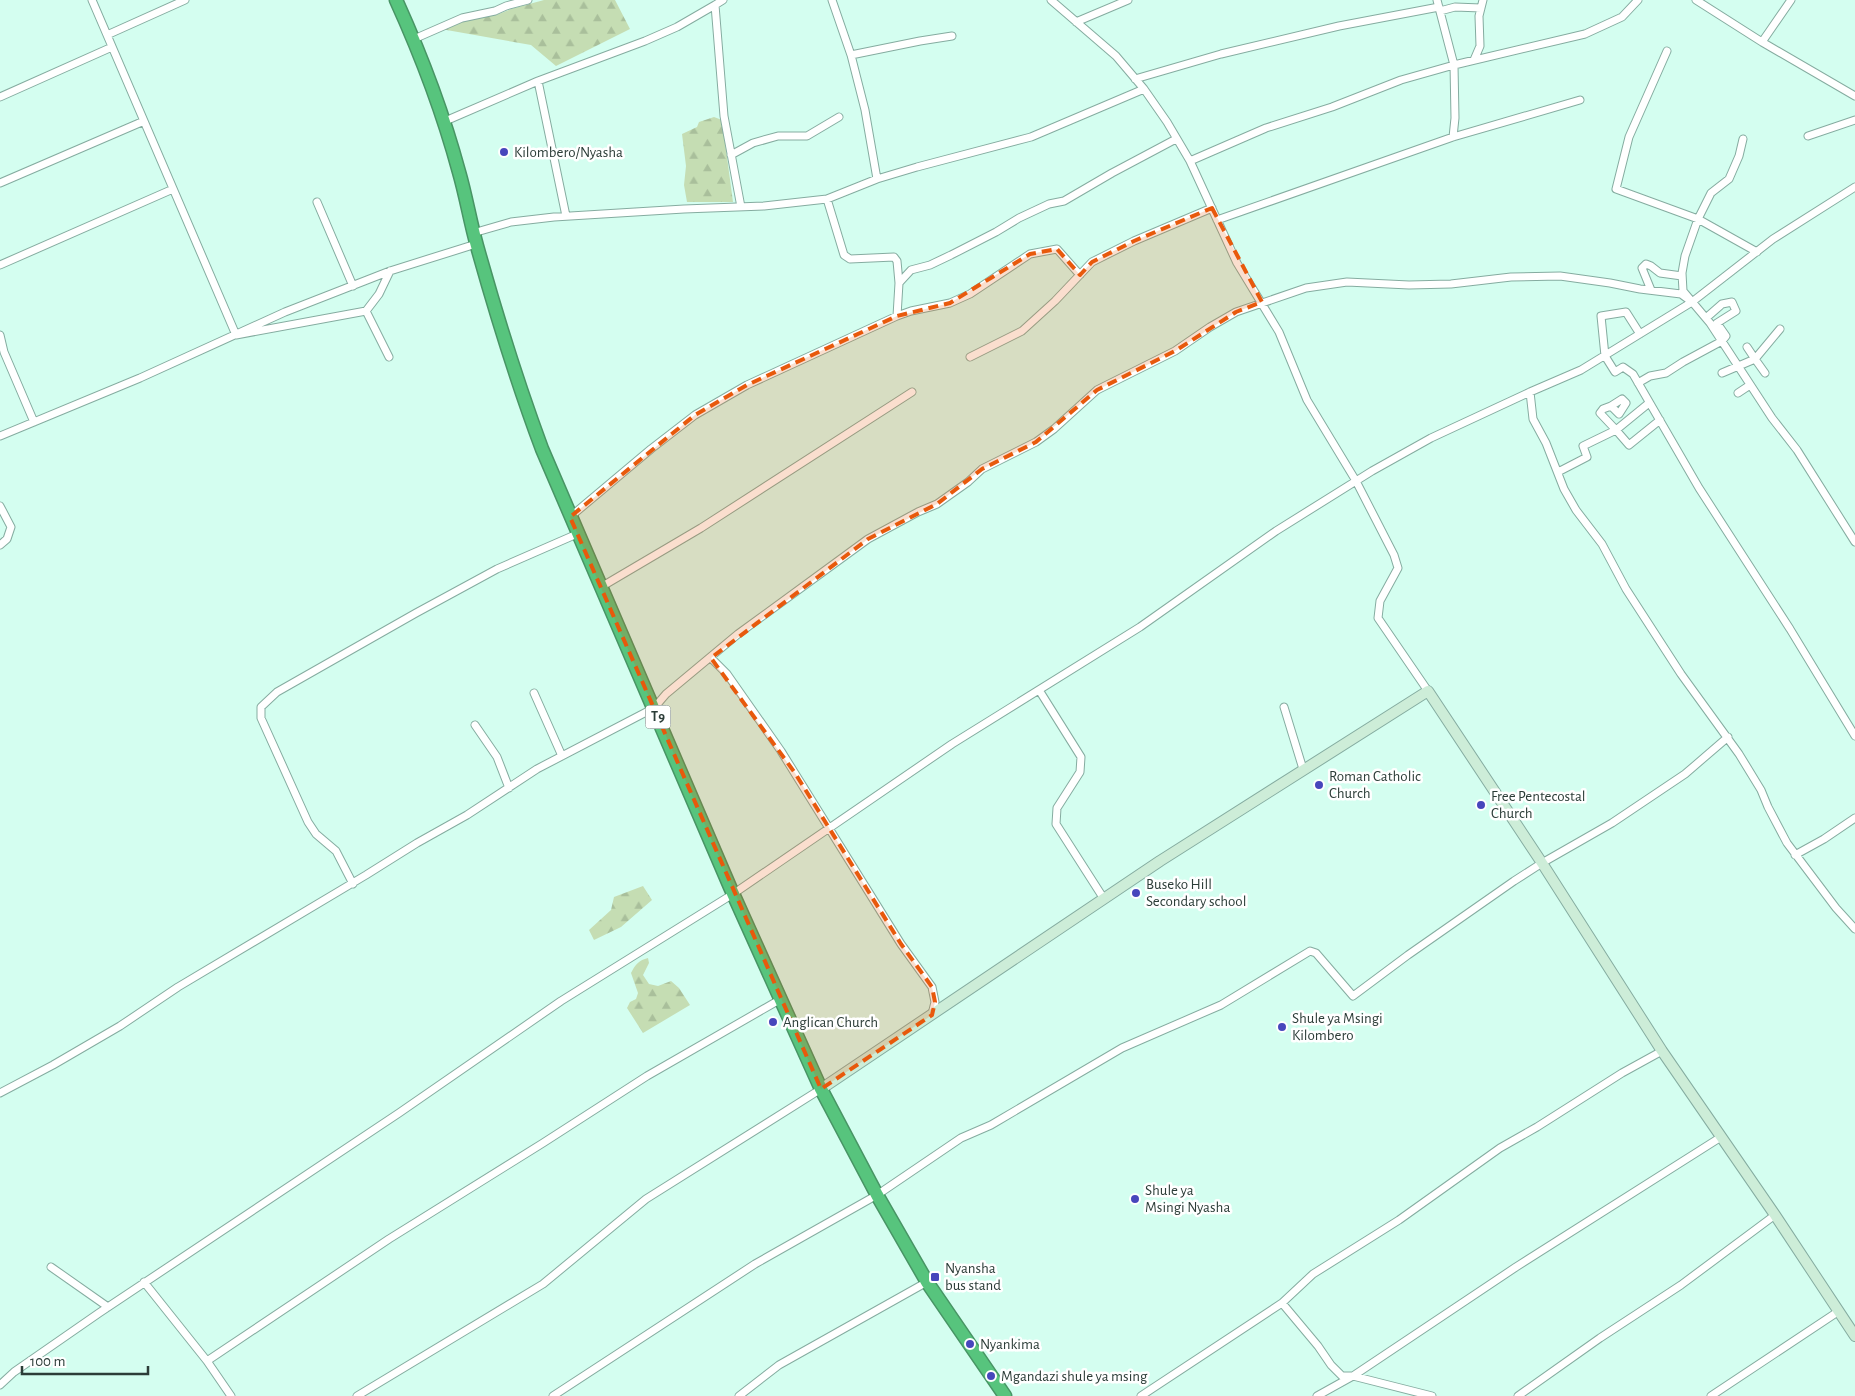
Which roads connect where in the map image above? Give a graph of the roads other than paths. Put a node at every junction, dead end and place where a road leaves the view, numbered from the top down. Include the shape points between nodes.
1 (92, 0) edge
2 (185, 0) edge
3 (396, 0) edge
4 (528, 0) edge
5 (723, 0) edge
6 (832, 0) edge
7 (1051, 0) edge
8 (1128, 0) edge
9 (1638, 0) edge
10 (1696, 0) edge
11 (1791, 0) edge
12 (1482, 4) edge
13 (715, 5) junction
14 (1439, 6) edge
15 (1076, 22) junction
16 (107, 35) junction
17 (952, 36) dead end
18 (414, 39) junction
19 (1762, 42) junction
20 (112, 48) junction
21 (1667, 51) dead end
22 (851, 56) junction
23 (1474, 60) junction
24 (1454, 65) junction
25 (1135, 79) junction
26 (538, 81) junction
27 (1144, 90) junction
28 (1855, 96) edge
29 (0, 97) edge
30 (1580, 100) dead end
31 (839, 117) dead end
32 (1855, 120) edge
33 (144, 121) junction
34 (443, 122) junction
35 (1808, 136) dead end
36 (1453, 137) junction
37 (1176, 139) junction
38 (1743, 139) dead end
39 (731, 155) junction
40 (1190, 161) junction
41 (878, 179) junction
42 (0, 183) edge
43 (1855, 187) edge
44 (173, 189) junction
45 (827, 199) junction
46 (317, 202) dead end
47 (741, 207) junction
48 (1212, 208) junction
49 (566, 216) junction
50 (1698, 219) junction
51 (1217, 220) junction
52 (475, 238) junction
53 (1757, 252) junction
54 (0, 265) edge
55 (390, 272) junction
56 (1080, 275) junction
57 (1682, 276) junction
58 (899, 282) junction
59 (353, 286) junction
60 (1651, 290) junction
61 (1262, 302) junction
62 (1692, 302) junction
63 (366, 310) junction
64 (896, 316) junction
65 (1706, 318) junction
66 (1780, 329) dead end
67 (1640, 334) junction
68 (0, 335) edge
69 (236, 335) junction
70 (1722, 342) junction
71 (1747, 347) dead end
72 (1605, 356) junction
73 (389, 357) dead end
74 (970, 358) dead end
75 (1755, 359) junction
76 (1737, 365) junction
77 (1722, 373) dead end
78 (1764, 373) dead end
79 (1638, 383) junction
80 (1750, 385) junction
81 (912, 392) dead end
82 (1530, 392) junction
83 (1738, 393) dead end
84 (1650, 403) junction
85 (1611, 406) dead end
86 (1660, 420) junction
87 (34, 422) junction
88 (1616, 430) junction
89 (0, 436) edge
90 (1558, 472) junction
91 (1356, 481) junction
92 (0, 506) edge
93 (570, 518) junction
94 (578, 534) junction
95 (1855, 542) edge
96 (0, 545) edge
97 (600, 587) junction
98 (711, 658) junction
99 (1039, 690) junction
100 (1428, 691) junction
101 (534, 694) dead end
102 (1284, 707) dead end
103 (654, 708) junction
104 (475, 725) dead end
105 (1855, 736) edge
106 (1728, 737) junction
107 (562, 756) junction
108 (1303, 769) junction
109 (509, 788) junction
110 (1855, 818) edge
111 (829, 829) junction
112 (1796, 855) junction
113 (1542, 863) junction
114 (352, 884) junction
115 (733, 894) junction
116 (1104, 899) junction
117 (1855, 929) edge
118 (781, 999) junction
119 (932, 1015) junction
120 (1662, 1051) junction
121 (821, 1089) junction
122 (0, 1093) edge
123 (1721, 1137) junction
124 (877, 1195) junction
125 (1775, 1215) junction
126 (51, 1267) dead end
127 (144, 1282) junction
128 (927, 1282) junction
129 (1282, 1303) junction
130 (108, 1307) junction
131 (1839, 1311) junction
132 (1855, 1336) edge
133 (207, 1361) junction
134 (1353, 1376) junction
135 (0, 1384) edge
136 (1001, 1395) edge
137 (231, 1396) edge
138 (357, 1396) edge
139 (553, 1396) edge
140 (739, 1396) edge
141 (1140, 1396) edge
142 (1317, 1396) edge
143 (1432, 1396) edge
144 (1518, 1396) edge
145 (1711, 1396) edge

1 - 16 street
2 - 16 street
3 - 18 highway, T9
4 - 18 street via 462,18
5 - 13 street
6 - 22 street
7 - 15 street
8 - 15 street
9 - 23 street via 1622,17 1585,34
10 - 19 street
11 - 19 street
12 - 14 street
12 - 23 street via 1480,46
13 - 26 street via 645,41
13 - 39 street via 724,116
14 - 24 street
14 - 25 street via 1221,54
15 - 25 street via 1116,56
16 - 20 street
17 - 22 street
18 - 34 highway, T9
19 - 28 street
20 - 29 street
20 - 33 street
21 - 50 street via 1628,137 1616,190
22 - 41 street
23 - 24 street
24 - 36 street
24 - 40 street via 1401,80 1266,128
25 - 27 street
26 - 34 street
26 - 49 street
27 - 37 street
27 - 41 street via 1031,136
30 - 36 street
31 - 39 street via 808,136 778,136 753,143
32 - 35 street
33 - 42 street
33 - 44 street
34 - 52 highway, T9
36 - 51 street
37 - 40 street
37 - 58 street via 1064,201 1049,204 951,255 911,270
38 - 50 street via 1729,179 1712,193
39 - 47 street
40 - 48 street
41 - 45 street
43 - 53 street
44 - 54 street
44 - 69 street
45 - 47 street
45 - 58 street via 844,255 850,259 894,257
46 - 59 street
47 - 49 street
48 - 51 street
48 - 56 street via 1092,262
49 - 52 street via 511,222
50 - 53 street
50 - 57 street
51 - 61 street via 1237,262
52 - 55 street
52 - 93 highway, T9 via 516,378
53 - 62 street
55 - 59 street
55 - 63 street
56 - 64 street via 1057,249 1030,254 970,294 950,303
56 - 74 street via 1022,331
57 - 60 street via 1660,273 1646,264 1642,268
57 - 62 street via 1683,291
58 - 64 street
59 - 69 street
60 - 61 street via 1560,276 1511,277 1451,284 1347,282 1306,288
60 - 62 street via 1681,294
61 - 91 street via 1279,332 1307,400
61 - 98 street via 1236,312 1175,351 1097,390 1036,442 982,469 937,504 868,539 738,634
62 - 65 street
62 - 67 street
63 - 69 street
63 - 73 street
64 - 93 street via 747,386 695,415
65 - 70 street
65 - 70 street via 1722,304 1732,302 1736,311 1717,323 1726,336
66 - 75 street
67 - 72 street
67 - 72 street via 1626,312 1601,316
68 - 87 street
69 - 87 street
70 - 76 street
70 - 79 street via 1666,373 1650,376
71 - 75 street
72 - 79 street via 1615,372 1623,367 1633,374
72 - 82 street
75 - 76 street
75 - 78 street
76 - 77 street
76 - 80 street
79 - 84 street
80 - 83 street
80 - 95 street via 1797,450
81 - 97 street via 701,528
82 - 90 street via 1533,419
82 - 91 street via 1431,438
84 - 86 street
84 - 88 street
85 - 88 street via 1600,413
86 - 88 street via 1629,445
86 - 105 street via 1699,488
87 - 89 street
88 - 90 street via 1583,446 1587,457
90 - 106 street via 1576,510 1602,544 1662,646
91 - 99 street
91 - 100 street via 1398,568 1380,602 1378,618
92 - 96 street via 11,527 7,539
93 - 94 highway, T9
94 - 97 highway, T9
94 - 114 street via 497,569 416,612 277,692 261,707 261,718 308,822 316,834 336,851
97 - 103 highway, T9
98 - 103 street via 666,694
98 - 111 street via 781,751
99 - 111 street via 946,748
99 - 116 street via 1081,757 1080,772 1057,808 1056,824
100 - 108 street
100 - 113 street
101 - 107 street
102 - 108 street
103 - 107 street
103 - 115 highway, T9
104 - 109 street via 497,757
106 - 112 street via 1762,790 1779,830
106 - 113 street via 1678,779 1612,823
107 - 109 street
108 - 116 street
109 - 114 street
110 - 112 street
111 - 115 street
111 - 119 street via 932,987 935,1002
112 - 117 street
113 - 120 street
113 - 124 street via 1353,996 1316,953 1310,951 1220,1005 1122,1048 991,1125 961,1138
114 - 122 street via 178,987 120,1026
115 - 118 highway, T9
115 - 127 street via 562,1001
116 - 119 street
118 - 121 highway, T9
118 - 133 street via 647,1076 389,1239
119 - 121 street
120 - 123 street
120 - 129 street via 1500,1148 1399,1220 1313,1274
121 - 124 highway, T9
121 - 138 street via 646,1199 543,1284
123 - 125 street
123 - 134 street via 1516,1267
124 - 128 highway, T9
124 - 139 street via 755,1264
125 - 131 street
125 - 144 street via 1681,1285
126 - 130 street
127 - 130 street
127 - 133 street
128 - 136 highway, T9
128 - 140 street via 779,1364
129 - 134 street via 1331,1365 1342,1376
129 - 141 street
130 - 135 street
131 - 132 street
131 - 145 street
133 - 137 street
134 - 142 street
134 - 143 street

